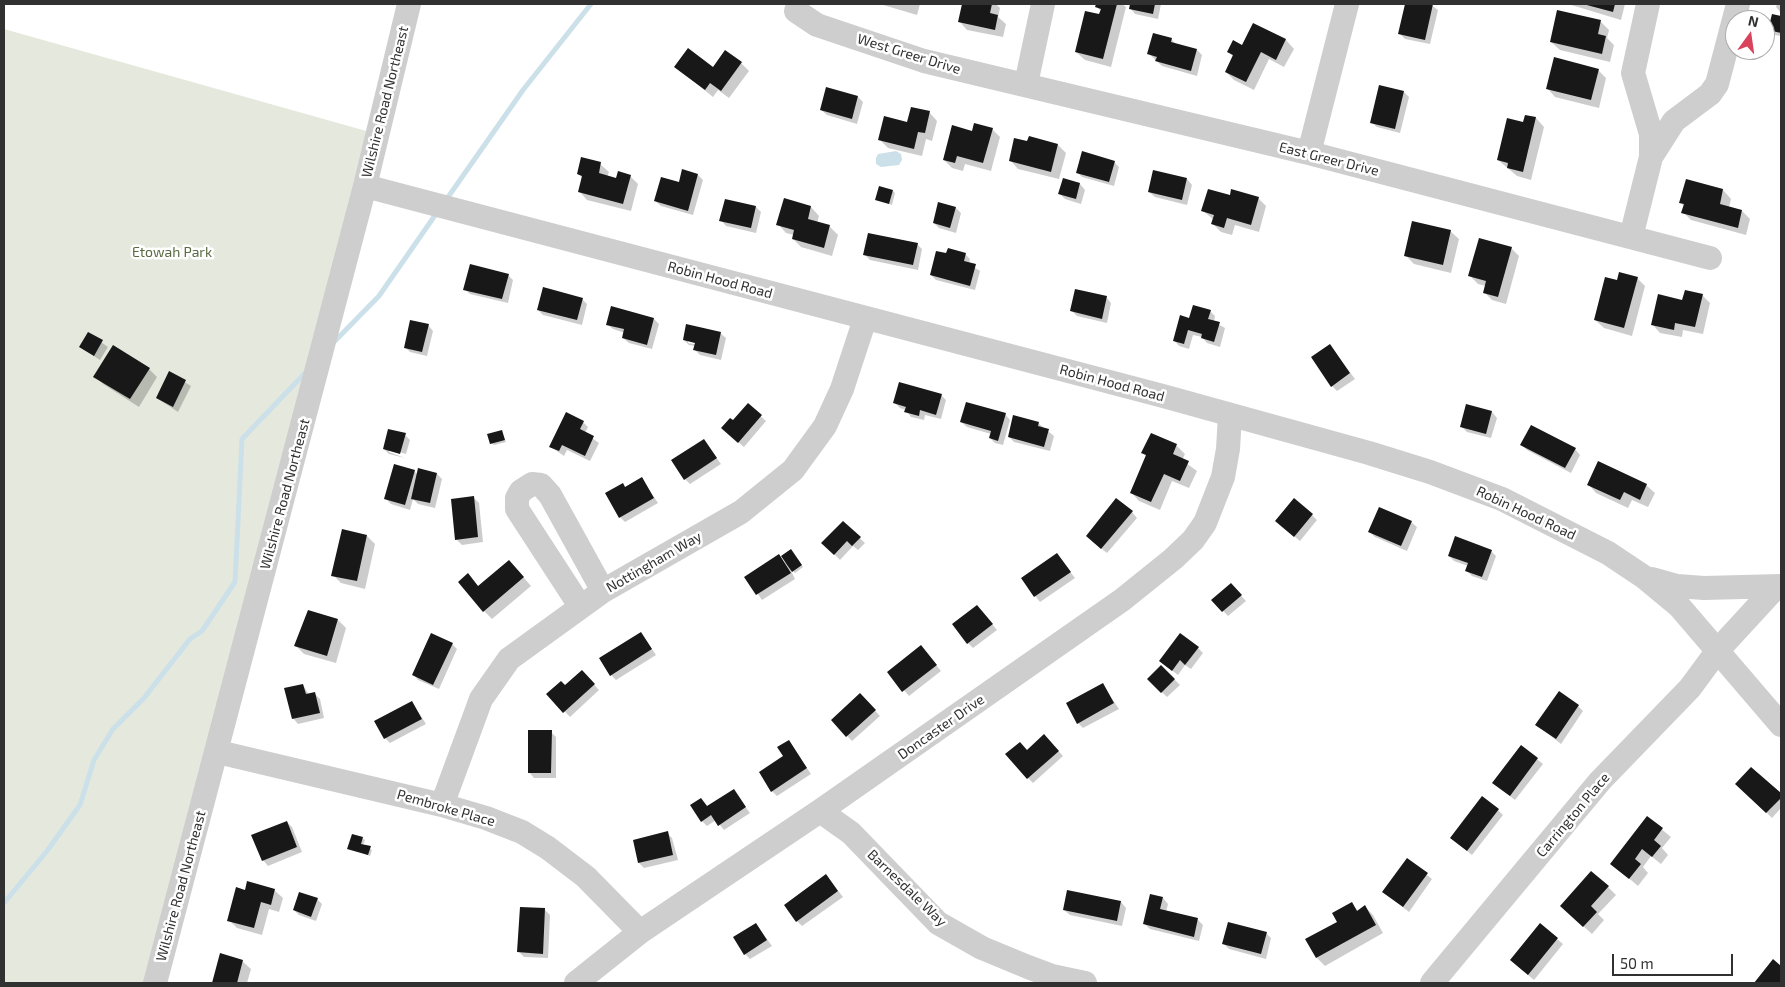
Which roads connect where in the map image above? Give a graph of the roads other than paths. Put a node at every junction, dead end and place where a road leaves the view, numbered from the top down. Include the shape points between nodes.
1 (409, 4) edge
2 (1043, 4) edge
3 (1347, 4) edge
4 (1648, 4) edge
5 (1738, 4) edge
6 (796, 11) dead end
7 (1026, 84) junction
8 (1309, 153) junction
9 (1651, 157) junction
10 (365, 186) junction
11 (1631, 237) junction
12 (1710, 258) dead end
13 (865, 319) junction
14 (1230, 415) junction
15 (1644, 577) junction
16 (1779, 587) edge
17 (603, 591) junction
18 (580, 606) junction
19 (1718, 650) junction
20 (1781, 725) edge
21 (218, 752) junction
22 (442, 805) junction
23 (820, 811) junction
24 (640, 932) junction
25 (155, 983) edge
26 (576, 983) edge
27 (1085, 983) edge
28 (1432, 983) edge

1 - 10 street, Wilshire Road Northeast
2 - 7 street
3 - 8 street
4 - 9 street via 1633,73 1651,134
5 - 9 street via 1716,84 1710,94 1674,121
6 - 7 street, West Greer Drive via 817,25 924,61
7 - 8 street, East Greer Drive
8 - 11 street, East Greer Drive
9 - 11 street
10 - 13 street, Robin Hood Road
10 - 21 street, Wilshire Road Northeast
11 - 12 street, East Greer Drive
13 - 14 street, Robin Hood Road
13 - 17 street, Nottingham Way via 842,389 825,426 793,470 741,512
14 - 15 street, Robin Hood Road via 1378,456 1502,499 1608,553
14 - 23 street, Doncaster Drive via 1223,477 1205,523 1192,540 1122,600
15 - 16 street via 1677,586
15 - 19 street, Robin Hood Road via 1680,606
16 - 19 street, Carrington Place
17 - 18 street, Nottingham Way
17 - 18 street via 550,495 541,485 532,484 521,490 517,510
18 - 22 street, Nottingham Way via 509,659 497,674 481,699
19 - 20 street, Robin Hood Road
19 - 28 street, Carrington Place via 1690,688 1600,781
21 - 22 street, Pembroke Place
21 - 25 street, Wilshire Road Northeast
22 - 24 street, Pembroke Place via 513,828 548,848 586,877
23 - 24 street, Doncaster Drive
23 - 27 street, Barnesdale Way via 851,833 938,923 982,948 1021,964 1052,976
24 - 26 street, Doncaster Drive

